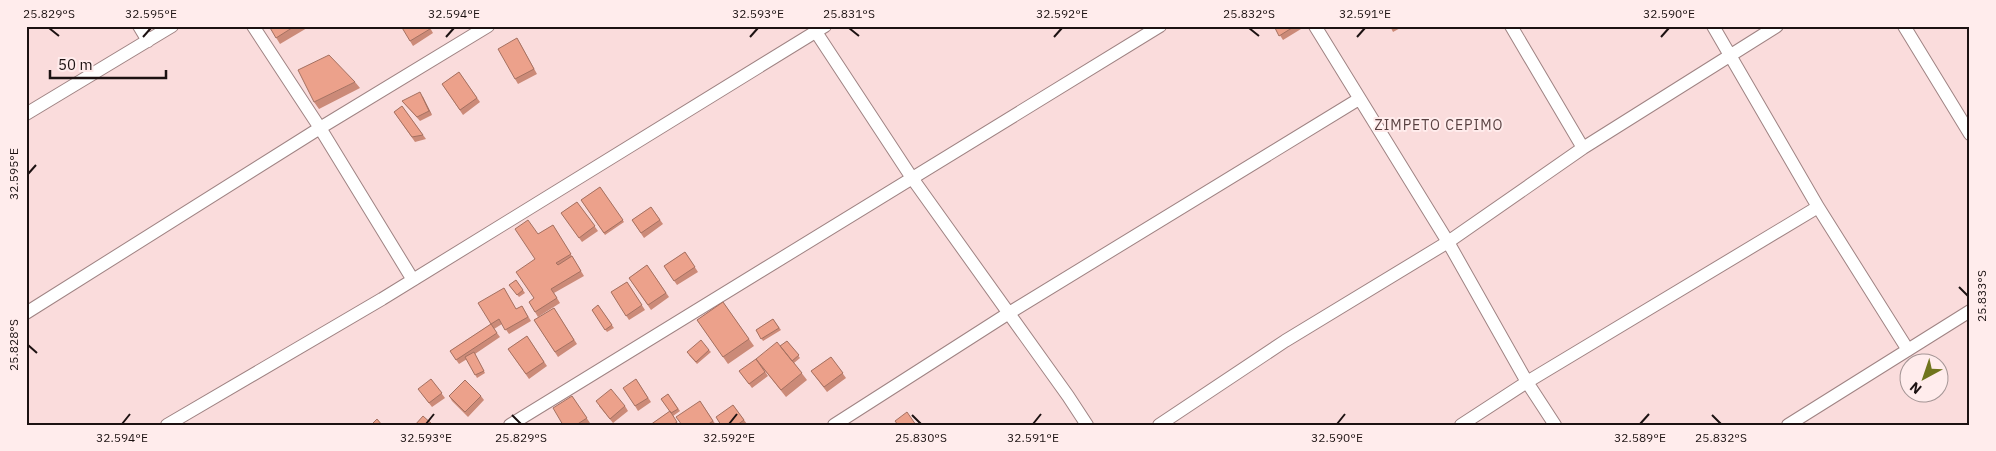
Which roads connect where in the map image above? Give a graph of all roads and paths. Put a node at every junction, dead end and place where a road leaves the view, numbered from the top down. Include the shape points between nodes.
1 (139, 26) edge
2 (172, 26) edge
3 (253, 26) edge
4 (488, 26) edge
5 (1160, 26) edge
6 (1315, 26) edge
7 (1511, 26) edge
8 (1713, 26) edge
9 (1777, 26) edge
10 (1904, 26) edge
11 (821, 29) edge
12 (148, 41) junction
13 (1731, 54) junction
14 (1359, 99) junction
15 (26, 114) edge
16 (320, 128) junction
17 (1970, 134) edge
18 (1583, 148) junction
19 (912, 178) junction
20 (1818, 207) junction
21 (1448, 242) junction
22 (413, 280) junction
23 (1970, 311) edge
24 (1009, 313) junction
25 (26, 314) edge
26 (1908, 350) junction
27 (1527, 382) junction
28 (167, 425) edge
29 (510, 425) edge
30 (834, 425) edge
31 (1087, 425) edge
32 (1159, 425) edge
33 (1461, 425) edge
34 (1555, 425) edge
35 (1788, 425) edge

1 - 12 street
2 - 12 street
3 - 16 street
4 - 16 street
5 - 19 street
6 - 14 street
7 - 18 street
8 - 13 street
9 - 13 street
10 - 17 street
11 - 19 street
11 - 22 street
12 - 15 street
13 - 18 street
13 - 20 street
14 - 21 street
14 - 24 street
16 - 22 street
16 - 25 street
18 - 21 street
19 - 24 street
19 - 29 street
20 - 26 street
20 - 27 street
21 - 27 street
21 - 32 street via 1285,341
22 - 28 street
23 - 26 street
24 - 30 street
24 - 31 street
26 - 35 street
27 - 33 street
27 - 34 street

